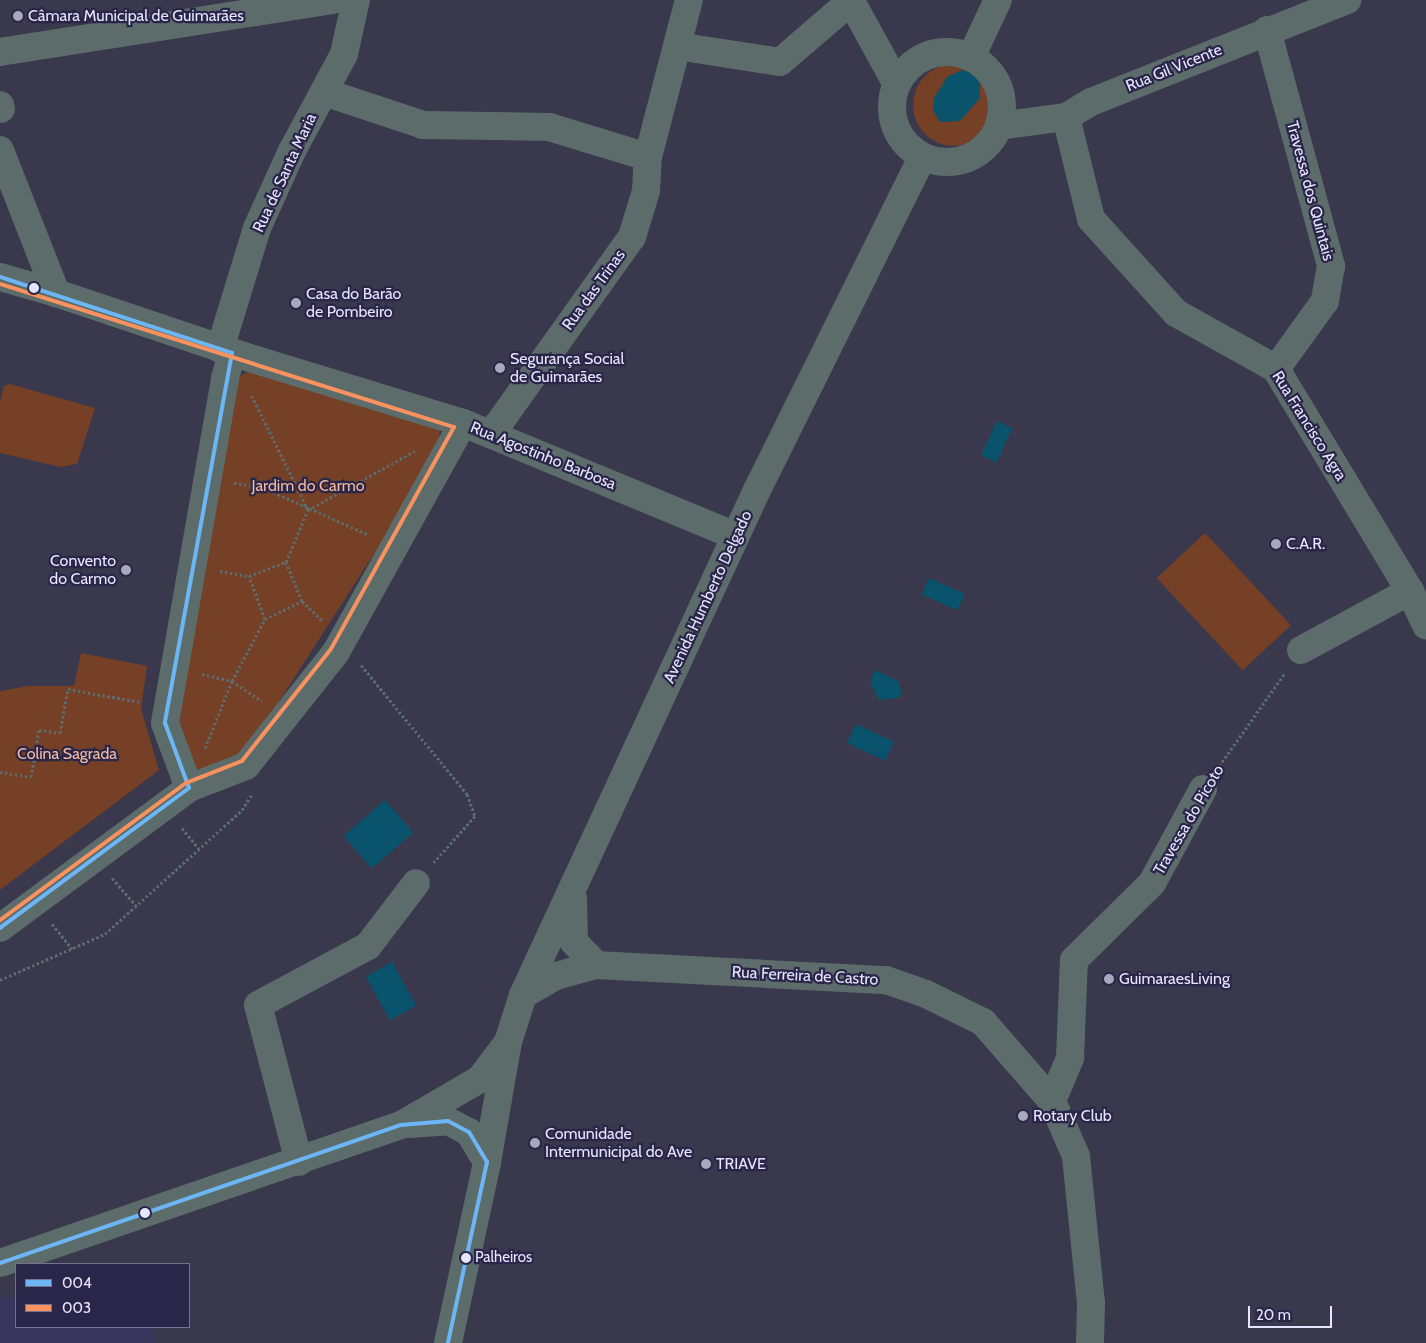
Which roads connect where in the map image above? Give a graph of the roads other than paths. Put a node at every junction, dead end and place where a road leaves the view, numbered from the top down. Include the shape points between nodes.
1 (333, 0) edge
2 (356, 0) edge
3 (689, 0) edge
4 (998, 0) edge
5 (1347, 0) edge
6 (851, 1) edge
7 (1267, 30) junction
8 (677, 46) junction
9 (0, 52) edge
10 (971, 57) junction
11 (896, 83) junction
12 (324, 92) junction
13 (1066, 117) junction
14 (999, 126) junction
15 (0, 150) edge
16 (648, 157) junction
17 (922, 158) junction
18 (0, 277) edge
19 (56, 293) junction
20 (236, 354) junction
21 (1276, 369) junction
22 (462, 423) junction
23 (492, 433) junction
24 (736, 536) junction
25 (1410, 591) junction
26 (1426, 625) edge
27 (1301, 650) road end
28 (189, 788) junction
29 (1203, 789) road end
30 (416, 882) road end
31 (573, 892) junction
32 (0, 928) edge
33 (596, 965) junction
34 (523, 995) junction
35 (508, 1042) junction
36 (1052, 1101) junction
37 (400, 1125) junction
38 (299, 1162) junction
39 (487, 1162) junction
40 (0, 1263) edge
41 (448, 1343) edge
42 (1090, 1343) edge

1 - 9 street
2 - 12 street, Rua de Santa Maria via 344,54
3 - 8 street, Rua das Trinas
4 - 10 street
5 - 7 street, Rua Gil Vicente
6 - 8 street via 780,62
6 - 11 street
7 - 13 street, Rua Gil Vicente via 1091,102
7 - 21 street, Travessa dos Quintais via 1331,266 1325,302
8 - 16 street, Rua das Trinas
10 - 11 street via 950,52 929,54 910,65
10 - 14 street via 987,69 998,86 1002,106
11 - 17 street via 891,106 896,129 908,147
12 - 16 street via 422,125 549,127
12 - 20 street, Rua de Santa Maria via 292,151 257,228
13 - 14 street, Rua Gil Vicente
13 - 21 street, Rua Francisco Agra via 1091,219 1176,313
14 - 17 street via 988,144 971,157 950,162
15 - 19 street
16 - 23 street, Rua das Trinas via 646,191 632,237
17 - 24 street, Avenida Humberto Delgado
18 - 19 street, Rua Agostinho Barbosa
19 - 20 street, Rua Agostinho Barbosa
20 - 22 street, Rua Agostinho Barbosa
20 - 28 street, Rua de Santa Maria via 208,479 165,723
21 - 25 street, Rua Francisco Agra
22 - 23 street, Rua Agostinho Barbosa
22 - 28 street via 336,652 246,766
23 - 24 street, Rua Agostinho Barbosa
24 - 31 street, Avenida Humberto Delgado
25 - 26 street, Rua Francisco Agra
25 - 27 street
28 - 32 street
29 - 36 street, Travessa do Picoto via 1152,883 1074,960 1070,1058
30 - 38 street via 368,946 258,1004
31 - 33 street via 574,942
31 - 34 street, Avenida Humberto Delgado
33 - 34 street, Rua Ferreira de Castro via 556,976
33 - 36 street, Rua Ferreira de Castro via 886,980 926,994 983,1022
34 - 35 street, Avenida Humberto Delgado
35 - 37 street via 480,1079
35 - 39 street
36 - 42 street, Rua Ferreira de Castro via 1076,1156 1091,1303
37 - 38 street
37 - 39 street via 448,1121 469,1132
38 - 40 street
39 - 41 street

